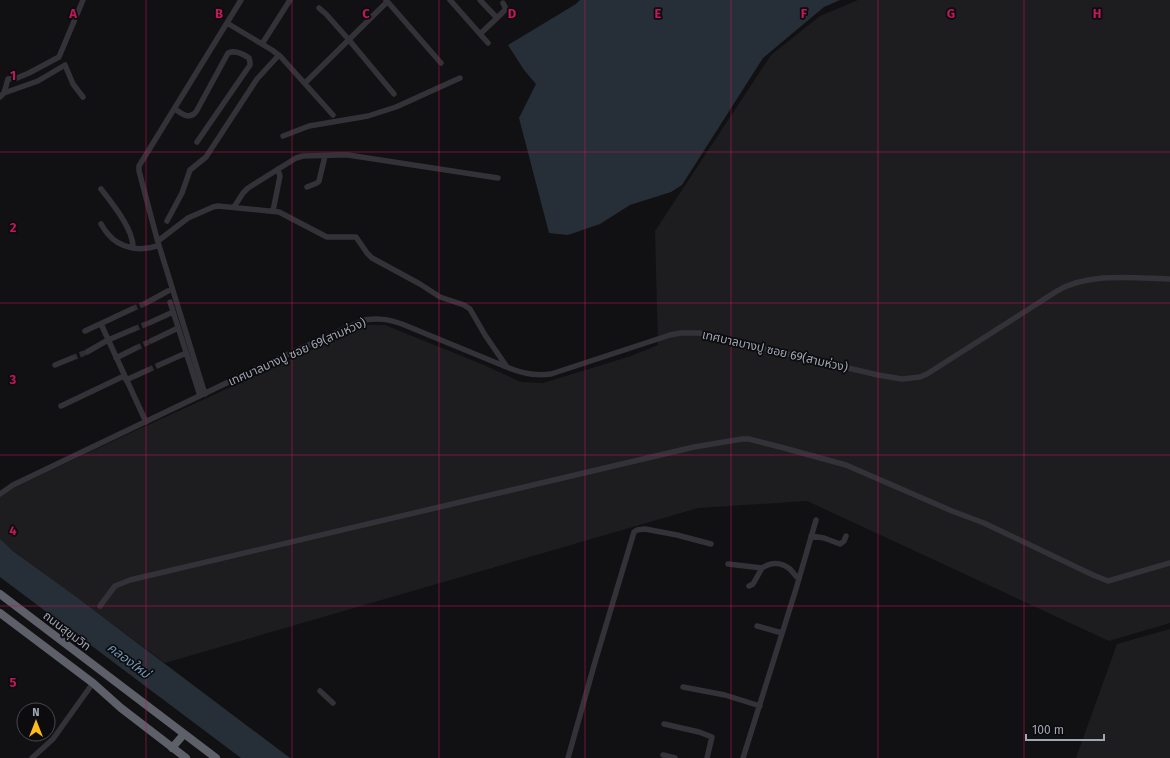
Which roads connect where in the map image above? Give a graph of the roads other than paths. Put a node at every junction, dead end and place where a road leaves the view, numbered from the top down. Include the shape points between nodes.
1 (82, 0) edge
2 (242, 0) edge
3 (290, 0) edge
4 (450, 0) edge
5 (480, 0) edge
6 (386, 1) edge
7 (503, 3) dead end
8 (319, 8) dead end
9 (496, 18) junction
10 (227, 23) junction
11 (480, 34) junction
12 (349, 40) junction
13 (488, 43) dead end
14 (262, 44) junction
15 (279, 55) junction
16 (441, 63) dead end
17 (460, 78) dead end
18 (305, 83) junction
19 (394, 94) dead end
20 (2, 95) edge
21 (83, 97) dead end
22 (175, 109) junction
23 (333, 115) dead end
24 (283, 136) dead end
25 (197, 142) dead end
26 (325, 156) junction
27 (278, 169) junction
28 (498, 178) dead end
29 (307, 187) dead end
30 (101, 188) dead end
31 (234, 207) junction
32 (273, 211) junction
33 (167, 221) dead end
34 (101, 224) dead end
35 (158, 239) junction
36 (135, 248) junction
37 (1170, 278) edge
38 (168, 291) dead end
39 (170, 302) dead end
40 (146, 303) tunnel mouth
41 (132, 309) tunnel mouth
42 (173, 312) junction
43 (149, 323) tunnel mouth
44 (101, 324) junction
45 (178, 328) junction
46 (134, 329) tunnel mouth
47 (85, 332) dead end
48 (108, 340) junction
49 (151, 341) tunnel mouth
50 (136, 348) tunnel mouth
51 (87, 352) tunnel mouth
52 (186, 353) junction
53 (72, 358) tunnel mouth
54 (116, 358) junction
55 (55, 365) dead end
56 (159, 365) tunnel mouth
57 (507, 368) junction
58 (148, 370) tunnel mouth
59 (125, 378) junction
60 (202, 395) junction
61 (61, 406) dead end
62 (146, 422) junction
63 (0, 494) edge
64 (816, 520) dead end
65 (811, 536) junction
66 (846, 536) dead end
67 (711, 544) dead end
68 (728, 564) dead end
69 (1170, 564) edge
70 (762, 568) junction
71 (799, 579) junction
72 (749, 586) dead end
73 (0, 594) edge
74 (100, 606) dead end
75 (0, 613) edge
76 (757, 626) dead end
77 (782, 633) junction
78 (93, 683) junction
79 (683, 687) dead end
80 (320, 691) dead end
81 (333, 703) dead end
82 (760, 706) junction
83 (664, 724) dead end
84 (184, 734) junction
85 (172, 748) junction
86 (663, 755) dead end
87 (32, 758) edge
88 (186, 758) edge
89 (216, 758) edge
90 (568, 758) edge
91 (675, 758) edge
92 (707, 758) edge
93 (743, 758) edge

1 - 20 street via 59,58 8,80
2 - 10 street
3 - 14 street
4 - 11 street
5 - 9 street
6 - 12 street
6 - 16 street
7 - 9 street via 506,9
8 - 12 street
9 - 11 street
10 - 14 street
10 - 22 street
11 - 13 street
12 - 18 street
12 - 19 street
14 - 15 street
15 - 18 street
15 - 33 street via 257,79 206,157 190,170 182,193
17 - 24 street via 396,107 368,116 309,126
18 - 23 street
20 - 21 street via 38,81 65,65 73,84
22 - 25 street via 186,116 196,112 228,53 233,51 249,58 250,65
22 - 35 street via 139,166
26 - 27 street via 299,157
26 - 28 street via 348,155
26 - 29 street via 319,181
27 - 31 street via 245,190
27 - 32 street via 280,176
30 - 36 street via 132,236
31 - 32 street
31 - 35 street via 214,207 188,218
32 - 57 street via 327,236 356,237 372,258 440,297 468,307
34 - 36 street via 114,240 123,246
35 - 36 street via 153,248
35 - 60 street
37 - 57 street, เทศบาลบางปู ซอย 69(สามห่วง) via 1095,278 1071,284 935,370 911,378 885,376 699,333 670,335 540,376
38 - 40 street
39 - 42 street
41 - 44 street
42 - 43 street
42 - 45 street
44 - 47 street
44 - 48 street
45 - 49 street
45 - 52 street
46 - 48 street
48 - 51 street
48 - 54 street
50 - 54 street
52 - 56 street
52 - 60 street
53 - 55 street
54 - 59 street
57 - 60 street, เทศบาลบางปู ซอย 69(สามห่วง) via 402,324 375,318 364,320
58 - 59 street
59 - 61 street
59 - 62 street
60 - 62 street, เทศบาลบางปู ซอย 69(สามห่วง)
62 - 63 street, เทศบาลบางปู ซอย 69(สามห่วง)
64 - 65 street
65 - 66 street via 840,544
65 - 71 street
67 - 90 street via 649,530 634,532
68 - 70 street
69 - 74 street via 1108,580 984,523 836,461 749,439 735,439 130,580 115,586
70 - 71 street via 770,564 781,565
70 - 72 street via 753,584
71 - 77 street
73 - 84 highway, ถนนสุขุมวิท
75 - 78 highway
76 - 77 street
77 - 82 street
78 - 85 highway
78 - 87 street via 53,739
79 - 82 street via 725,695
80 - 81 street
82 - 93 street
83 - 92 street via 712,737
84 - 85 highway
84 - 89 highway, ถนนสุขุมวิท
85 - 88 highway
86 - 91 street

